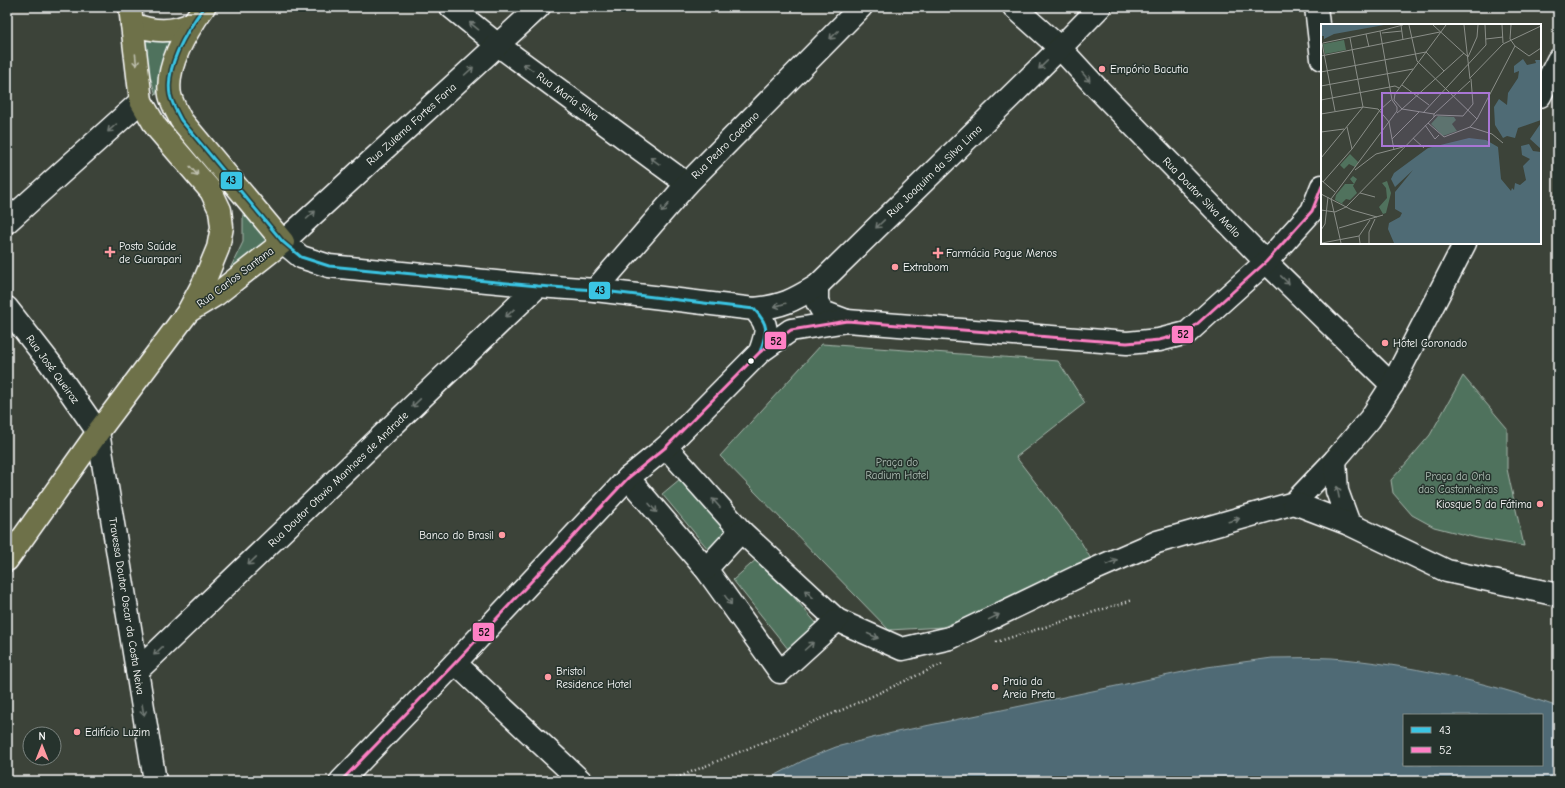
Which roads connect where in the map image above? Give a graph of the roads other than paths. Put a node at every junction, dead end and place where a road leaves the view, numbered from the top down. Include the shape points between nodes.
1 (451, 7) edge
2 (539, 7) edge
3 (861, 7) edge
4 (1014, 7) edge
5 (1100, 7) edge
6 (1316, 7) edge
7 (131, 15) edge
8 (199, 15) edge
9 (498, 45) junction
10 (1060, 48) junction
11 (1321, 50) edge
12 (1558, 60) edge
13 (1541, 94) edge
14 (141, 101) junction
15 (687, 184) junction
16 (1321, 189) edge
17 (7, 222) edge
18 (283, 242) junction
19 (1464, 244) edge
20 (1266, 262) junction
21 (538, 286) junction
22 (817, 286) junction
23 (595, 290) junction
24 (7, 308) edge
25 (754, 309) junction
26 (188, 312) junction
27 (847, 321) junction
28 (760, 352) junction
29 (1392, 385) junction
30 (98, 432) junction
31 (666, 447) junction
32 (1335, 460) junction
33 (628, 478) junction
34 (1294, 502) junction
35 (1349, 524) junction
36 (741, 531) junction
37 (7, 560) edge
38 (706, 569) junction
39 (1558, 595) edge
40 (837, 620) junction
41 (455, 664) junction
42 (137, 671) junction
43 (155, 781) edge
44 (341, 781) edge
45 (581, 781) edge

9 -> 1 street, Rua Maria Silva
2 - 9 street, Rua Zulema Fortes Faria
3 -> 15 street, Rua Pedro Caetano
4 - 10 street, Rua Doutor Silva Mello
5 - 10 street, Rua Joaquim da Silva Lima
6 - 11 street
7 - 8 main road via 146,29 158,31 182,28
7 -> 14 main road, Rua Carlos Santana
8 - 18 main road, Rua Carlos Santana via 174,61 169,84 170,96 181,120
15 -> 9 street, Rua Maria Silva
18 -> 9 street, Rua Zulema Fortes Faria
10 -> 20 street, Rua Doutor Silva Mello
10 -> 22 street, Rua Joaquim da Silva Lima
12 - 13 street
14 -> 17 street
14 -> 26 main road, Rua Carlos Santana via 156,126 211,191 220,210 222,227 218,248
15 -> 23 street, Rua Pedro Caetano
16 - 20 street via 1312,212
18 - 21 street, Rua Joaquim da Silva Lima via 301,257 329,266
18 - 26 main road, Rua Carlos Santana via 217,294
19 - 29 street
20 - 27 street via 1187,333 1159,340 1126,343
20 -> 29 street, Rua Doutor Silva Mello
21 - 23 street, Rua Joaquim da Silva Lima
21 -> 42 street, Rua Doutor Otavio Manhaes de Andrade
22 -> 25 street, Rua Joaquim da Silva Lima via 791,302
22 - 27 street via 816,302 823,312
23 - 25 street, Rua Joaquim da Silva Lima
24 - 30 street, Rua José Queiroz via 50,363
25 - 28 street via 763,319 766,334
26 - 30 main road, Rua Carlos Santana
27 - 28 street via 791,330
28 - 31 street
29 - 32 street via 1370,419
30 - 37 main road, Rua Carlos Santana
30 - 42 street, Travessa Doutor Oscar da Costa Neiva
31 - 33 street
36 -> 31 street
32 - 34 street
35 -> 32 street via 1337,491
33 -> 38 street
33 - 41 street
34 - 35 street
40 -> 34 street via 902,649 950,638 1157,542
35 - 39 street via 1447,571
36 - 38 street
40 -> 36 street
38 -> 40 street via 780,672
41 - 44 street
41 - 45 street
42 -> 43 street, Travessa Doutor Oscar da Costa Neiva

